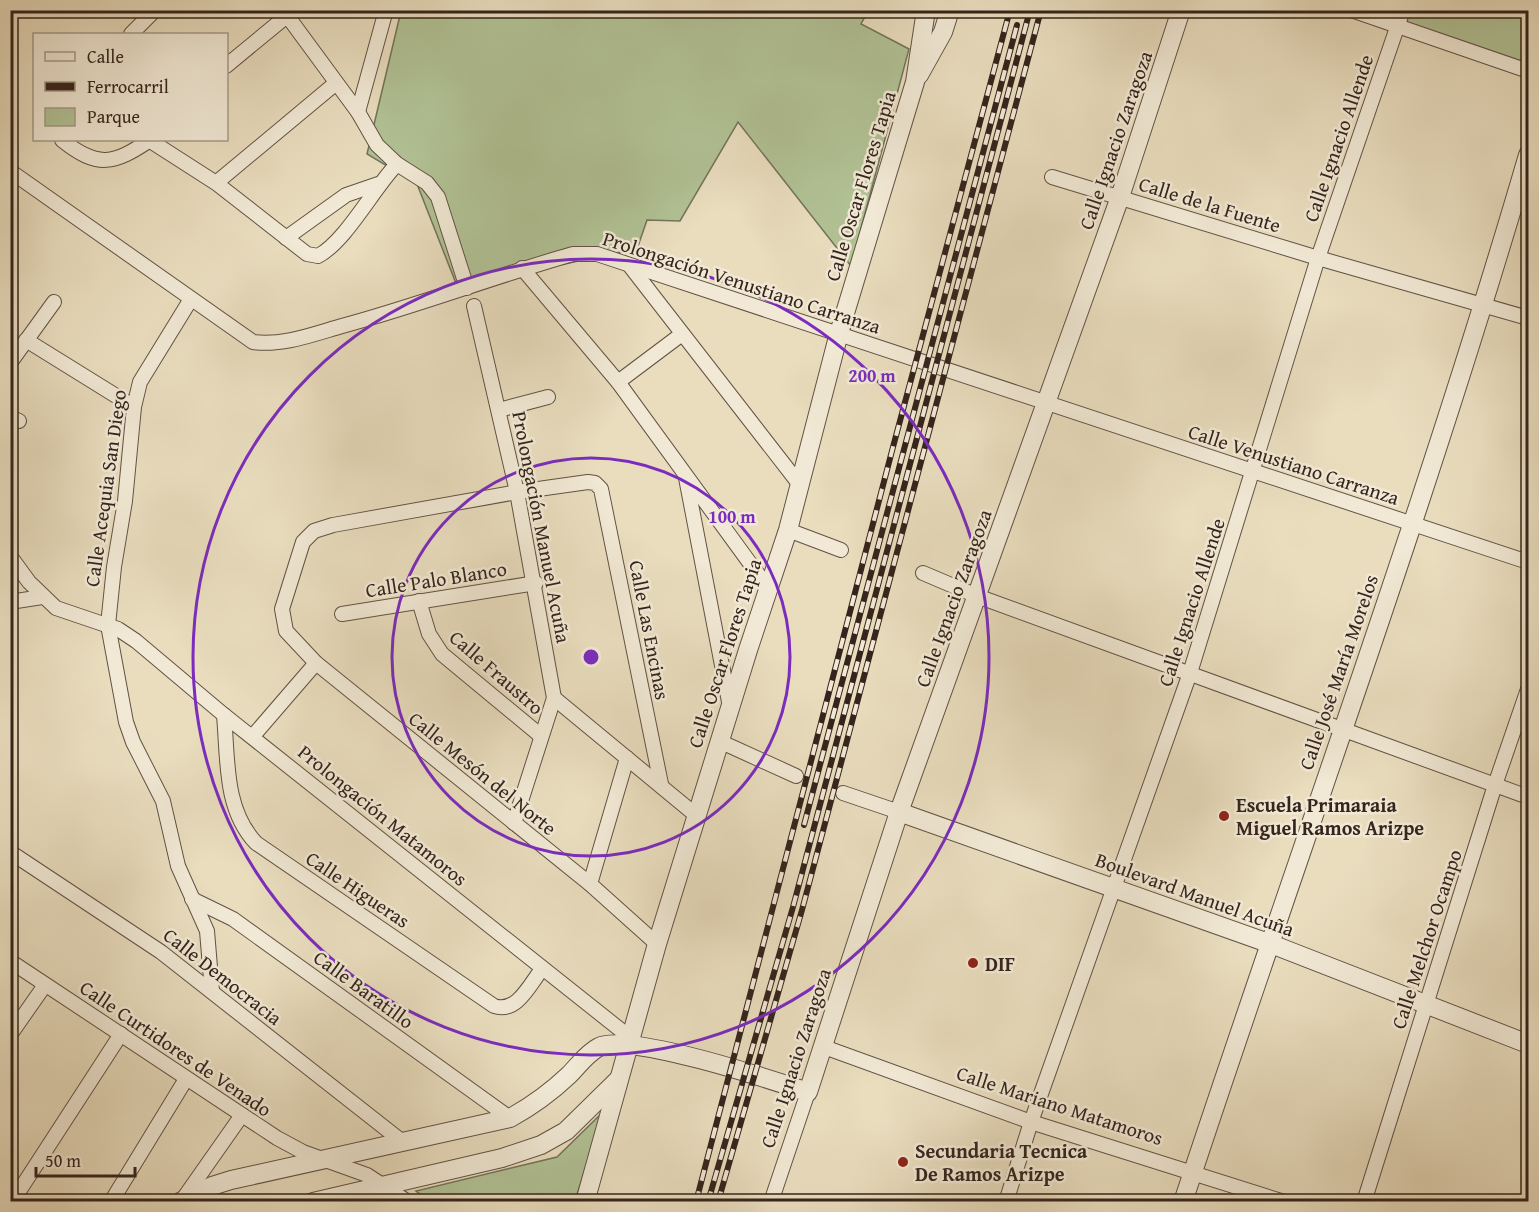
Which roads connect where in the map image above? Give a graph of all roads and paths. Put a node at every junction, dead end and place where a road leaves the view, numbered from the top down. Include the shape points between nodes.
1 (155, 10) edge
2 (386, 10) edge
3 (926, 10) edge
4 (950, 10) edge
5 (1181, 10) edge
6 (1351, 10) edge
7 (1402, 10) edge
8 (288, 12) edge
9 (1397, 27) junction
10 (132, 33) edge
11 (228, 64) edge
12 (1528, 71) edge
13 (915, 82) junction
14 (336, 83) junction
15 (358, 112) junction
16 (63, 141) edge
17 (148, 141) edge
18 (152, 141) edge
19 (1528, 155) edge
20 (397, 164) junction
21 (10, 171) edge
22 (1053, 177) dead end
23 (216, 183) junction
24 (378, 184) junction
25 (1120, 197) junction
26 (286, 238) junction
27 (1318, 258) junction
28 (630, 266) junction
29 (522, 268) junction
30 (467, 288) junction
31 (191, 299) junction
32 (54, 302) dead end
33 (1484, 305) junction
34 (474, 306) dead end
35 (1528, 318) edge
36 (840, 333) junction
37 (682, 334) junction
38 (26, 340) junction
39 (10, 363) edge
40 (618, 382) junction
41 (548, 397) dead end
42 (1047, 404) junction
43 (134, 407) junction
44 (499, 410) junction
45 (1254, 470) junction
46 (685, 473) junction
47 (800, 484) junction
48 (517, 492) junction
49 (1413, 523) junction
50 (788, 530) junction
51 (841, 550) dead end
52 (10, 556) edge
53 (1528, 562) edge
54 (923, 573) dead end
55 (536, 583) junction
56 (768, 588) junction
57 (977, 596) junction
58 (42, 597) junction
59 (419, 601) junction
60 (10, 602) edge
61 (342, 614) dead end
62 (108, 625) junction
63 (316, 663) junction
64 (1190, 673) junction
65 (1528, 689) edge
66 (554, 698) junction
67 (730, 707) junction
68 (224, 715) junction
69 (1342, 730) junction
70 (254, 736) junction
71 (541, 736) junction
72 (719, 741) junction
73 (627, 758) junction
74 (796, 776) dead end
75 (661, 784) junction
76 (1495, 785) junction
77 (843, 793) dead end
78 (1528, 798) edge
79 (899, 812) junction
80 (697, 816) junction
81 (514, 823) junction
82 (10, 852) edge
83 (590, 884) junction
84 (1114, 888) junction
85 (192, 899) junction
86 (657, 944) junction
87 (1270, 944) junction
88 (10, 961) edge
89 (542, 969) junction
90 (45, 985) junction
91 (212, 991) junction
92 (1426, 1004) junction
93 (10, 1035) edge
94 (121, 1035) junction
95 (631, 1042) junction
96 (1528, 1044) edge
97 (824, 1047) junction
98 (620, 1078) junction
99 (186, 1079) junction
100 (808, 1092) junction
101 (242, 1115) junction
102 (510, 1118) junction
103 (1031, 1122) junction
104 (404, 1143) junction
105 (325, 1160) junction
106 (1193, 1172) junction
107 (387, 1186) junction
108 (181, 1200) edge
109 (12, 1202) edge
110 (111, 1202) edge
111 (312, 1202) edge
112 (408, 1202) edge
113 (585, 1202) edge
114 (771, 1202) edge
115 (1006, 1202) edge
116 (1183, 1202) edge
117 (1284, 1202) edge
118 (1364, 1202) edge

1 - 10 street
2 - 15 street
3 - 13 street, Calle Oscar Flores Tapia
4 - 13 street, Calle Oscar Flores Tapia via 943,32
5 - 25 street, Calle Ignacio Zaragoza
6 - 9 street
7 - 9 street, Calle Ignacio Allende
8 - 11 street
8 - 14 street
9 - 12 street
9 - 27 street, Calle Ignacio Allende
13 - 36 street, Calle Oscar Flores Tapia
14 - 15 street
14 - 23 street
15 - 20 street via 377,145
16 - 17 street via 95,160 109,161
18 - 23 street
19 - 33 street, Calle José María Morelos
20 - 24 street
20 - 30 street via 427,183 438,196
21 - 31 street, Prolongación Venustiano Carranza
22 - 25 street, Calle de la Fuente
23 - 26 street
24 - 26 street via 346,195
24 - 26 street via 327,251 318,256 307,254
25 - 27 street, Calle de la Fuente
25 - 42 street, Calle Ignacio Zaragoza
27 - 33 street, Calle de la Fuente
27 - 45 street, Calle Ignacio Allende
28 - 29 street, Prolongación Venustiano Carranza via 586,252
28 - 36 street, Prolongación Venustiano Carranza
28 - 37 street
29 - 30 street, Prolongación Venustiano Carranza
29 - 40 street
30 - 31 street, Prolongación Venustiano Carranza via 409,308 266,344 253,342
31 - 43 street, Calle Acequia San Diego via 148,366
32 - 38 street
33 - 35 street, Calle de la Fuente
33 - 49 street, Calle José María Morelos
34 - 44 street, Prolongación Manuel Acuña
36 - 42 street, Prolongación Venustiano Carranza
36 - 47 street, Calle Oscar Flores Tapia
37 - 40 street
37 - 47 street
38 - 39 street
38 - 43 street
40 - 46 street
41 - 44 street
42 - 45 street, Calle Venustiano Carranza
42 - 57 street, Calle Ignacio Zaragoza
43 - 62 street, Calle Acequia San Diego
44 - 48 street, Prolongación Manuel Acuña
45 - 49 street, Calle Venustiano Carranza
45 - 64 street, Calle Ignacio Allende
46 - 56 street
46 - 67 street
47 - 50 street, Calle Oscar Flores Tapia
48 - 55 street, Prolongación Manuel Acuña
48 - 63 street, Calle Mesón del Norte via 314,531 303,542 282,609 286,631
48 - 75 street, Calle Las Encinas via 588,482 602,489
49 - 53 street, Calle Venustiano Carranza
49 - 69 street, Calle José María Morelos
50 - 51 street
50 - 56 street, Calle Oscar Flores Tapia
52 - 58 street
54 - 57 street
55 - 59 street, Calle Palo Blanco
55 - 66 street, Prolongación Manuel Acuña
56 - 67 street, Calle Oscar Flores Tapia
57 - 64 street
57 - 79 street, Calle Ignacio Zaragoza
58 - 60 street
58 - 62 street via 64,612
59 - 61 street, Calle Palo Blanco
59 - 71 street, Calle Fraustro via 429,634 442,654
62 - 68 street, Prolongación Matamoros via 136,640
62 - 85 street, Calle Acequia San Diego via 126,722 163,801 172,849
63 - 70 street
63 - 81 street, Calle Mesón del Norte
64 - 69 street
64 - 84 street, Calle Ignacio Allende
65 - 76 street, Calle Melchor Ocampo
66 - 71 street, Prolongación Manuel Acuña
66 - 73 street
67 - 72 street, Calle Oscar Flores Tapia
68 - 70 street, Prolongación Matamoros
68 - 89 street, Calle Higueras via 232,801 244,830 256,843 494,1006 513,1006
69 - 76 street
69 - 87 street, Calle José María Morelos
70 - 89 street, Prolongación Matamoros
71 - 81 street, Prolongación Manuel Acuña
72 - 74 street
72 - 80 street, Calle Oscar Flores Tapia
73 - 75 street
73 - 83 street
75 - 80 street
76 - 78 street
76 - 92 street, Calle Melchor Ocampo
77 - 79 street, Boulevard Manuel Acuña
79 - 84 street, Boulevard Manuel Acuña
79 - 97 street, Calle Ignacio Zaragoza
80 - 86 street, Calle Oscar Flores Tapia
81 - 83 street, Calle Mesón del Norte
82 - 91 street, Calle Democracia via 161,952
83 - 86 street, Calle Mesón del Norte
84 - 87 street, Boulevard Manuel Acuña
84 - 103 street, Calle Ignacio Allende
85 - 91 street via 207,931
85 - 102 street, Calle Baratillo via 233,919
86 - 95 street, Calle Oscar Flores Tapia
87 - 92 street, Boulevard Manuel Acuña
87 - 106 street, Calle José María Morelos
88 - 90 street, Calle Curtidores de Venado
89 - 95 street, Prolongación Matamoros
90 - 93 street
90 - 94 street, Calle Curtidores de Venado
91 - 104 street, Calle Democracia
92 - 96 street, Boulevard Manuel Acuña
92 - 118 street, Calle Melchor Ocampo
94 - 99 street, Calle Curtidores de Venado
94 - 109 street
95 - 98 street, Calle Oscar Flores Tapia
95 - 100 street
95 - 102 street via 596,1048 541,1100
97 - 100 street, Calle Ignacio Zaragoza
97 - 103 street, Calle Mariano Matamoros
98 - 107 street via 554,1139 502,1158
98 - 113 street, Calle Oscar Flores Tapia
99 - 101 street, Calle Curtidores de Venado
99 - 110 street
100 - 114 street, Calle Ignacio Zaragoza
101 - 105 street, Calle Curtidores de Venado via 291,1146
101 - 108 street
102 - 104 street
103 - 106 street, Calle Mariano Matamoros
103 - 115 street, Calle Ignacio Allende
104 - 105 street
105 - 107 street, Calle Curtidores de Venado via 352,1168
105 - 108 street via 231,1180
106 - 116 street, Calle José María Morelos
106 - 117 street, Calle Mariano Matamoros
107 - 111 street
107 - 112 street, Calle Curtidores de Venado

